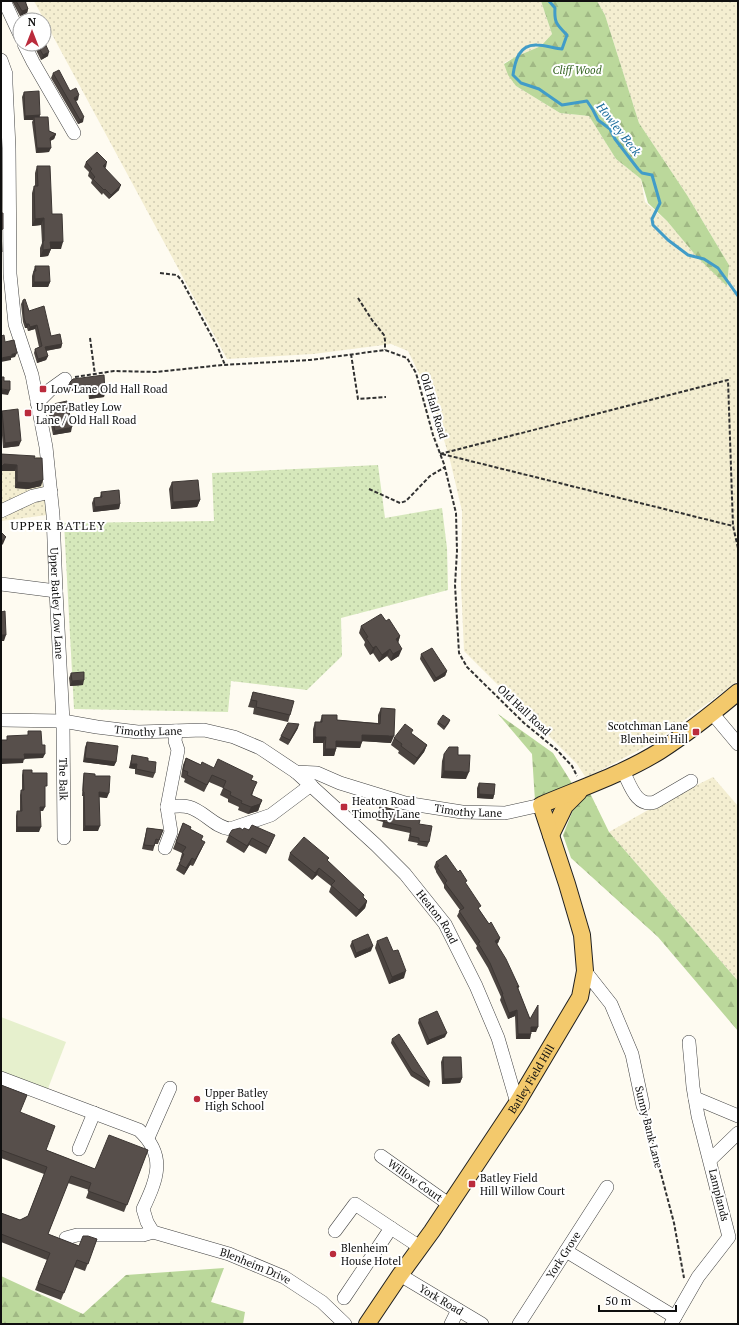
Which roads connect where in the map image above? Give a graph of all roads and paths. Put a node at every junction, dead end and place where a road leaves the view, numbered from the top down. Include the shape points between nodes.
1 (1, 4) edge
2 (12, 19) edge
3 (28, 52) edge
4 (1, 60) edge
5 (3, 74) edge
6 (74, 134) dead end
7 (6, 272) edge
8 (160, 273) dead end
9 (358, 298) dead end
10 (90, 338) dead end
11 (385, 350) junction
12 (351, 354) junction
13 (225, 365) junction
14 (95, 375) junction
15 (65, 379) joint
16 (386, 397) dead end
17 (37, 403) junction
18 (440, 454) junction
19 (445, 467) junction
20 (369, 489) dead end
21 (51, 492) junction
22 (1, 511) edge
23 (733, 526) junction
24 (738, 548) edge
25 (1, 584) edge
26 (56, 592) junction
27 (738, 692) edge
28 (712, 713) junction
29 (1, 720) edge
30 (63, 720) junction
31 (176, 731) junction
32 (738, 744) edge
33 (623, 770) junction
34 (296, 772) junction
35 (691, 781) dead end
36 (311, 785) junction
37 (582, 788) junction
38 (541, 805) junction
39 (167, 806) junction
40 (551, 836) junction
41 (64, 838) dead end
42 (165, 848) dead end
43 (585, 971) junction
44 (689, 1042) dead end
45 (1, 1078) edge
46 (170, 1088) dead end
47 (695, 1098) junction
48 (517, 1103) junction
49 (643, 1106) joint
50 (94, 1113) junction
51 (738, 1116) edge
52 (738, 1133) edge
53 (148, 1138) junction
54 (79, 1149) dead end
55 (381, 1156) dead end
56 (710, 1160) junction
57 (608, 1187) dead end
58 (450, 1205) junction
59 (391, 1228) junction
60 (335, 1231) dead end
61 (153, 1232) junction
62 (732, 1234) edge
63 (66, 1238) dead end
64 (420, 1247) junction
65 (566, 1250) junction
66 (400, 1275) junction
67 (688, 1295) junction
68 (344, 1298) dead end
69 (458, 1310) junction
70 (673, 1321) edge
71 (345, 1324) edge
72 (367, 1324) edge
73 (451, 1324) edge
74 (482, 1324) edge
75 (519, 1324) edge

1 - 2 street via 6,6
3 - 6 street
4 - 5 street, Upper Batley Low Lane
5 - 7 street, Upper Batley Low Lane via 9,148
7 - 17 street, Upper Batley Low Lane via 15,324 32,375
8 - 13 path via 177,275 182,281
9 - 11 path via 384,335
10 - 14 path
11 - 12 path, Old Hall Road
11 - 18 path, Old Hall Road via 407,358 416,373
12 - 13 path, Old Hall Road via 310,360
12 - 16 path via 358,399
13 - 14 path, Old Hall Road via 156,372 114,371
14 - 15 path, Old Hall Road
15 - 17 street
17 - 21 street, Upper Batley Low Lane via 46,447
18 - 19 path, Old Hall Road
18 - 23 path
18 - 23 path via 728,380
19 - 20 path via 430,476 406,501 400,503
19 - 37 path, Old Hall Road via 456,513 455,585 459,653 467,667 572,766
21 - 22 street via 33,496
21 - 26 street, Upper Batley Low Lane
23 - 24 path
25 - 26 street
26 - 30 street, Upper Batley Low Lane
27 - 28 main road, Timothy Lane
28 - 32 street
28 - 33 main road, Timothy Lane via 659,751
29 - 30 street, Timothy Lane
30 - 31 street, Timothy Lane via 138,732
30 - 41 street, The Balk
31 - 34 street, Timothy Lane via 204,730 234,737 260,748
31 - 39 street via 175,741 178,750
33 - 35 street via 638,799 649,804
33 - 37 main road, Timothy Lane
34 - 36 street, Heaton Road
34 - 38 street, Timothy Lane via 317,773 340,783 405,803 462,812 505,813
36 - 39 street via 271,815 230,829 223,828 190,807
36 - 48 street, Heaton Road via 405,874 445,924 498,1038
37 - 38 main road, Timothy Lane
37 - 40 main road via 565,806
38 - 40 main road, Batley Field Hill
39 - 42 street via 171,832
40 - 43 main road, Batley Field Hill via 582,935
43 - 48 main road, Batley Field Hill via 580,997
43 - 49 street, Sunny Bank Lane via 611,1004 632,1054
44 - 47 street, Lamplands
45 - 50 street
46 - 53 street
47 - 51 street
47 - 56 street, Lamplands
48 - 58 main road, Batley Field Hill
49 - 67 path, Sunny Bank Lane via 674,1223
50 - 53 street via 139,1130
50 - 54 street
52 - 56 street, Lamplands
53 - 61 street via 156,1154 158,1168 153,1188 143,1209
55 - 58 street, Willow Court
56 - 62 street, Lamplands
57 - 65 street, York Grove
58 - 64 main road, Batley Field Hill
59 - 60 street via 356,1204
59 - 64 street
59 - 68 street
61 - 63 street via 143,1235 77,1235
61 - 71 street, Blenheim Drive via 229,1254 284,1277 322,1302
62 - 67 street via 698,1277
64 - 66 main road, Batley Field Hill
65 - 70 street
65 - 75 street, York Grove
66 - 69 street, York Road
66 - 72 main road, Batley Field Hill
67 - 70 street
69 - 73 street
69 - 74 street, York Road

